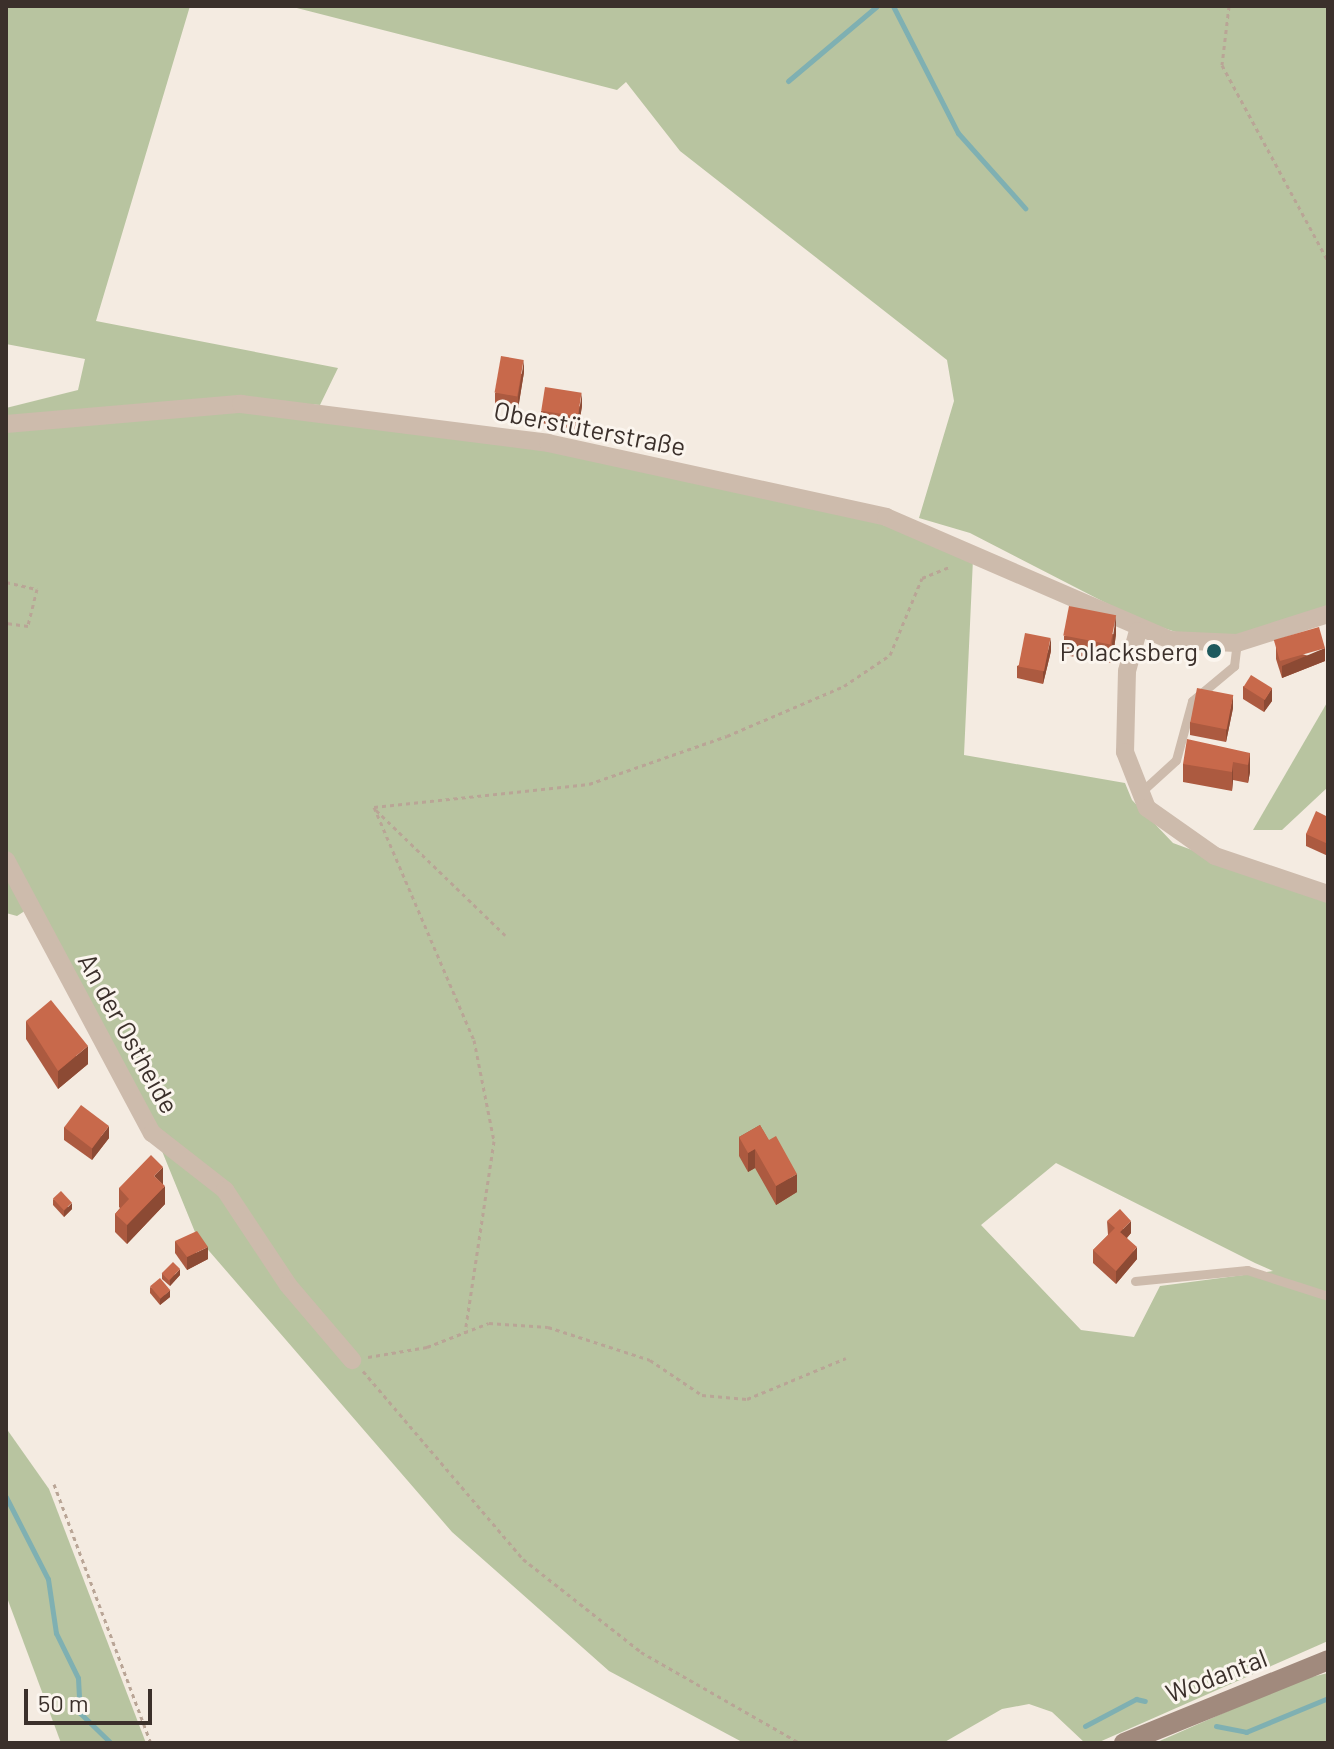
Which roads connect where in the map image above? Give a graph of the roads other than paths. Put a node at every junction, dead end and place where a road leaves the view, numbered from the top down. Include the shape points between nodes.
1 (6, 424) edge
2 (1328, 614) edge
3 (1138, 631) junction
4 (1237, 643) junction
5 (1138, 794) junction
6 (6, 860) edge
7 (1328, 894) edge
8 (1135, 1281) dead end
9 (1328, 1296) edge
10 (352, 1360) road end
11 (1328, 1660) edge
12 (1124, 1743) edge

1 - 3 street, Oberstüterstraße via 228,404 548,443 886,517 976,552
2 - 4 street
3 - 4 street, Oberstüterstraße
3 - 5 street via 1127,671 1125,752
4 - 5 lane via 1234,666 1192,701 1176,760
5 - 7 street via 1186,841
6 - 10 street, An der Ostheide via 152,1133 225,1190 288,1285
8 - 9 lane via 1247,1270
11 - 12 main road, Wodantal

